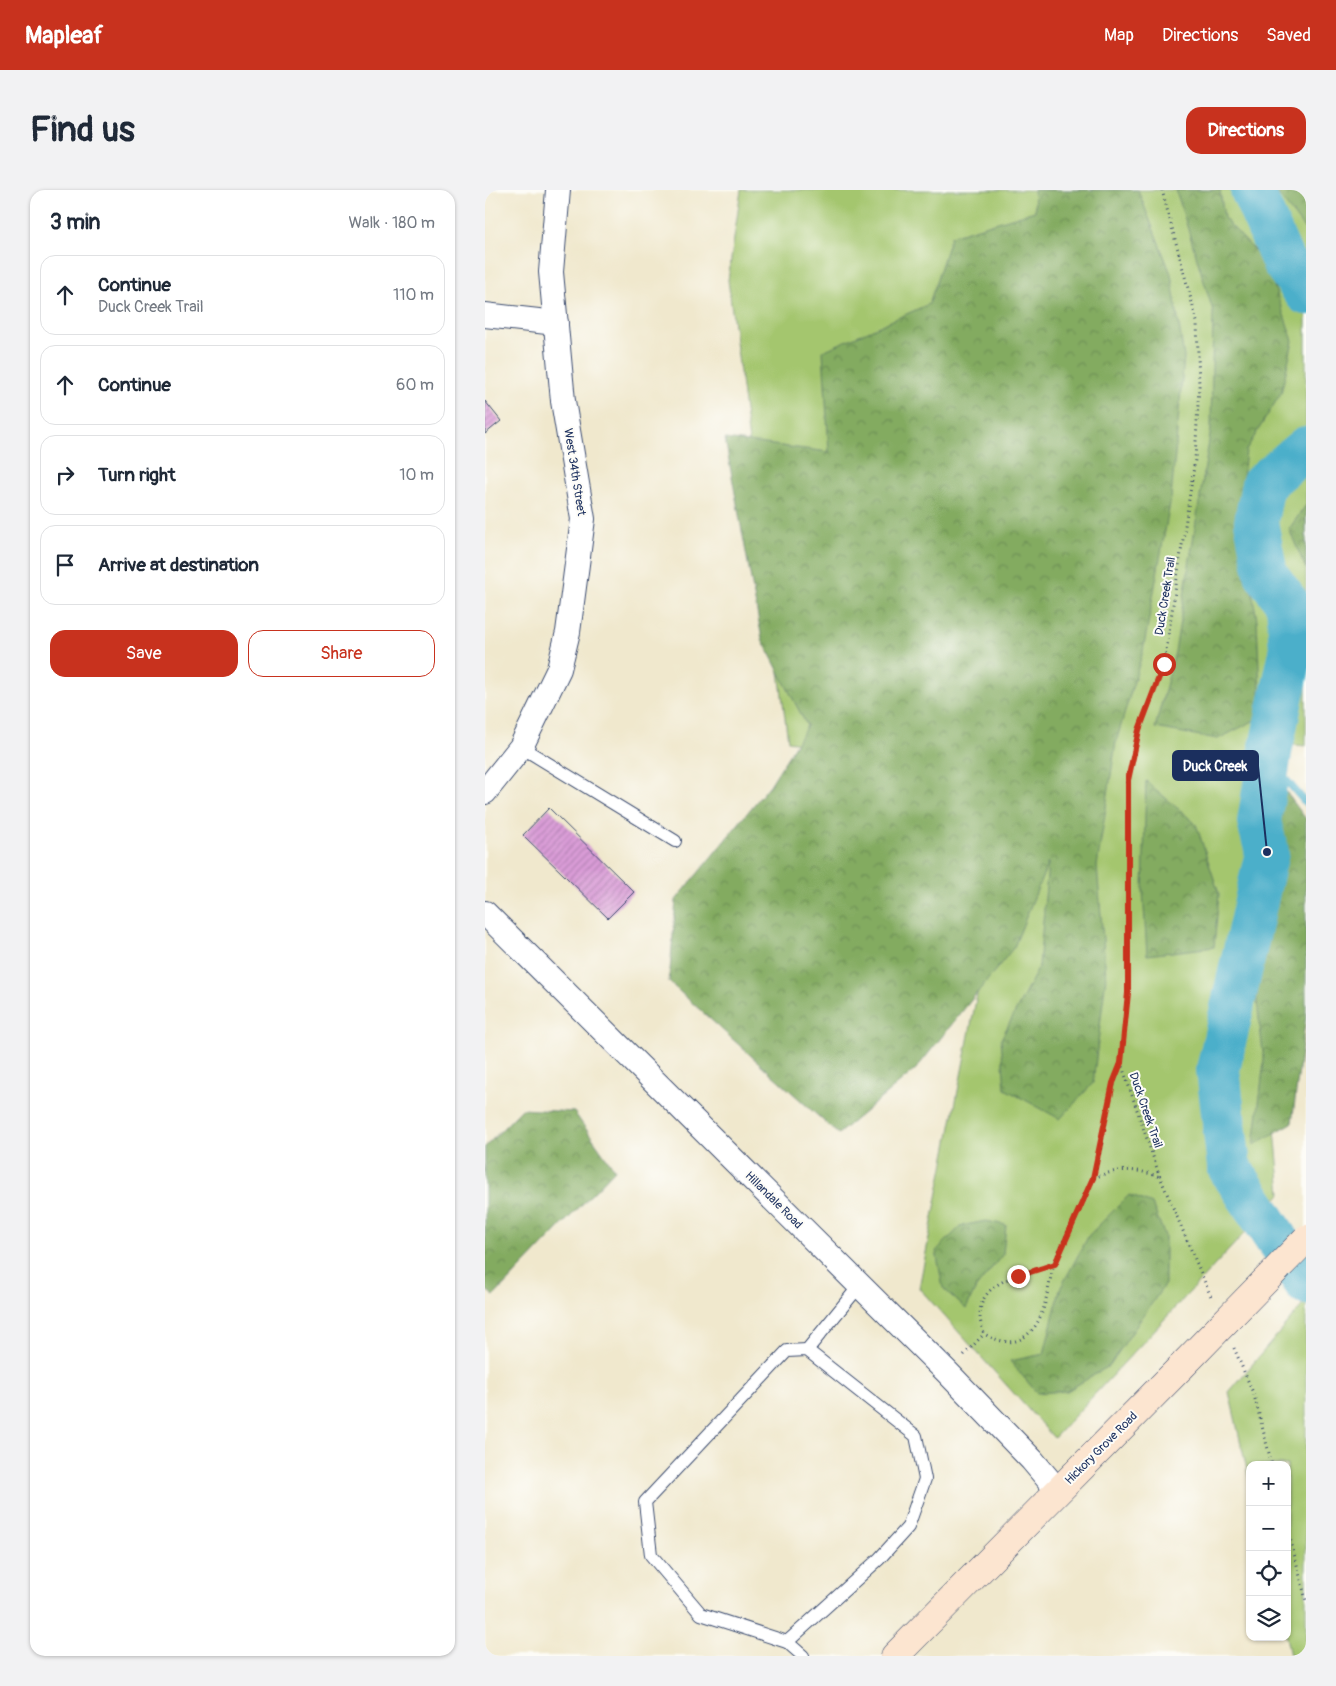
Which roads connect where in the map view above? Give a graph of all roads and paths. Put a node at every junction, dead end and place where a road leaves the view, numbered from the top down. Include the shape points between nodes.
1 (558, 190) edge
2 (1163, 190) edge
3 (485, 315) edge
4 (556, 323) junction
5 (521, 747) junction
6 (485, 792) edge
7 (675, 841) dead end
8 (485, 913) edge
9 (1121, 1063) junction
10 (1093, 1178) junction
11 (1306, 1239) edge
12 (1055, 1264) junction
13 (860, 1285) junction
14 (984, 1334) junction
15 (807, 1350) junction
16 (947, 1372) junction
17 (1058, 1491) junction
18 (1291, 1542) edge
19 (1306, 1600) edge
20 (787, 1642) junction
21 (803, 1656) edge
22 (895, 1656) edge

1 - 4 street, West 34th Street via 551,272
2 - 9 path, Duck Creek Trail via 1197,322 1199,386 1195,460 1164,664 1139,730 1128,780 1128,993
3 - 4 street
4 - 5 street, West 34th Street via 563,401 583,519 568,632 559,669
5 - 6 street, West 34th Street
5 - 7 lane
8 - 13 street, Hillandale Road
9 - 10 path via 1113,1083
9 - 10 path, Duck Creek Trail via 1160,1177 1146,1172 1112,1170
10 - 12 path
11 - 17 main road, Hickory Grove Road, bridge
12 - 14 path via 994,1286 981,1303 979,1319
12 - 14 path via 1045,1302 1033,1329 1017,1341 1001,1342
13 - 15 lane
13 - 16 street, Hillandale Road
14 - 16 path
15 - 20 lane via 916,1436 925,1479 908,1527 879,1559
15 - 20 lane via 787,1351 645,1502 651,1555 701,1614
16 - 17 street, Hillandale Road
17 - 22 main road, Hickory Grove Road
18 - 19 path
20 - 21 lane

